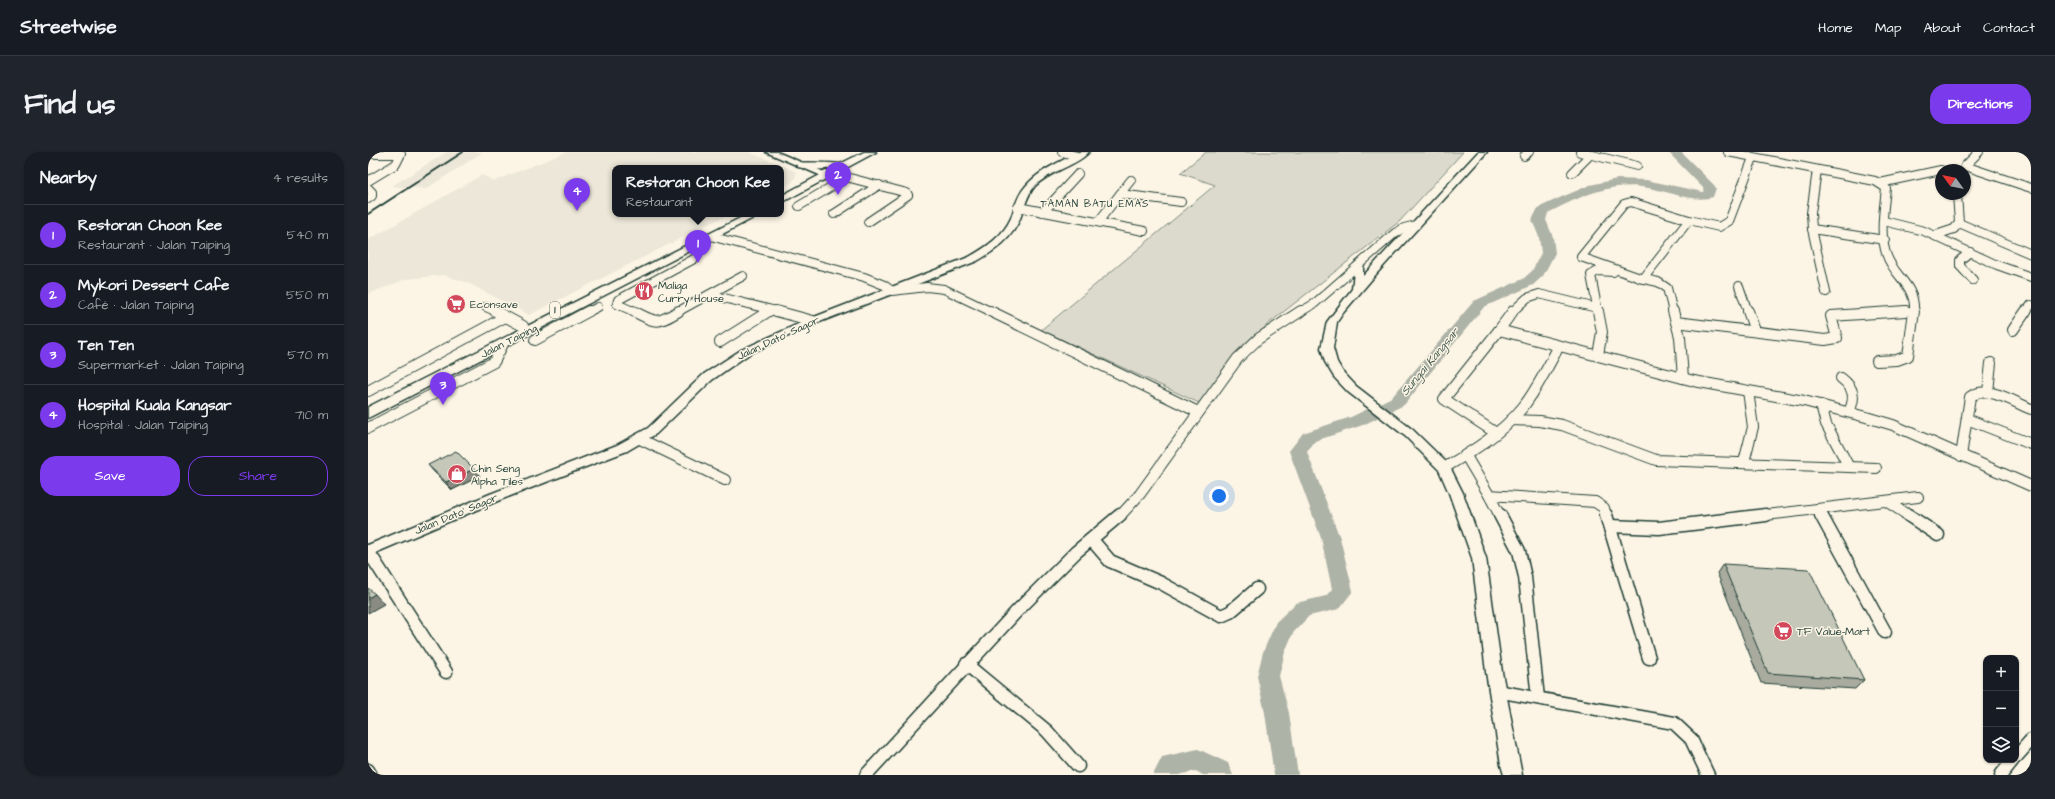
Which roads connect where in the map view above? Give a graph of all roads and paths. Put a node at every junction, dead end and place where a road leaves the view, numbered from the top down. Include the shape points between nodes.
1 (770, 152) edge
2 (862, 152) edge
3 (871, 152) edge
4 (1062, 152) edge
5 (1483, 152) edge
6 (1580, 152) edge
7 (1728, 152) edge
8 (1979, 152) edge
9 (403, 153) edge
10 (368, 154) edge
11 (1081, 154) edge
12 (1590, 154) junction
13 (1753, 158) junction
14 (802, 165) junction
15 (836, 165) junction
16 (1637, 166) dead end
17 (1817, 170) junction
18 (1935, 172) edge
19 (1572, 173) dead end
20 (368, 174) edge
21 (824, 174) junction
22 (1078, 174) dead end
23 (843, 177) junction
24 (1131, 180) dead end
25 (368, 181) edge
26 (1880, 183) junction
27 (879, 185) junction
28 (2030, 185) edge
29 (801, 187) junction
30 (368, 188) edge
31 (784, 193) edge
32 (1120, 194) junction
33 (784, 198) edge
34 (368, 199) edge
35 (1957, 200) edge
36 (1181, 202) dead end
37 (799, 206) dead end
38 (1018, 207) junction
39 (1043, 212) junction
40 (834, 214) dead end
41 (736, 217) edge
42 (751, 217) edge
43 (1689, 220) junction
44 (1884, 221) junction
45 (868, 222) dead end
46 (1098, 222) junction
47 (1959, 223) junction
48 (1416, 225) junction
49 (1812, 229) junction
50 (1144, 231) dead end
51 (1936, 235) junction
52 (714, 237) junction
53 (1885, 240) junction
54 (1970, 252) junction
55 (2031, 254) edge
56 (694, 259) dead end
57 (663, 264) junction
58 (1359, 265) junction
59 (675, 269) junction
60 (623, 276) junction
61 (743, 276) dead end
62 (2031, 278) edge
63 (1644, 279) junction
64 (1973, 280) dead end
65 (1739, 286) dead end
66 (1357, 289) junction
67 (892, 291) junction
68 (1826, 292) dead end
69 (712, 295) junction
70 (2031, 305) edge
71 (486, 307) dead end
72 (598, 307) dead end
73 (1597, 308) junction
74 (771, 310) junction
75 (1914, 311) junction
76 (575, 313) junction
77 (505, 317) junction
78 (813, 321) junction
79 (1676, 322) junction
80 (523, 326) junction
81 (1499, 330) junction
82 (2013, 330) dead end
83 (1755, 331) junction
84 (535, 340) dead end
85 (720, 342) dead end
86 (503, 344) junction
87 (1559, 346) junction
88 (1598, 355) junction
89 (1877, 361) dead end
90 (1991, 363) dead end
91 (1683, 378) junction
92 (1841, 378) dead end
93 (368, 391) edge
94 (1748, 391) junction
95 (1988, 392) junction
96 (368, 405) edge
97 (1821, 405) junction
98 (2031, 409) edge
99 (1198, 412) junction
100 (1849, 412) junction
101 (368, 413) edge
102 (1967, 419) junction
103 (1511, 420) junction
104 (368, 428) edge
105 (1496, 433) junction
106 (640, 439) junction
107 (2031, 444) edge
108 (1466, 456) junction
109 (1961, 456) junction
110 (1744, 462) junction
111 (1849, 467) junction
112 (1444, 468) junction
113 (1876, 468) dead end
114 (725, 480) dead end
115 (2031, 486) edge
116 (1490, 495) junction
117 (1918, 497) dead end
118 (1886, 501) junction
119 (1818, 509) junction
120 (1610, 526) junction
121 (1938, 535) dead end
122 (1092, 540) junction
123 (368, 551) edge
124 (1257, 589) dead end
125 (1885, 632) dead end
126 (1649, 658) dead end
127 (966, 664) junction
128 (446, 672) dead end
129 (1497, 691) junction
130 (1538, 698) junction
131 (2031, 740) edge
132 (2019, 754) edge
133 (2011, 763) edge
134 (1078, 766) dead end
135 (368, 770) edge
136 (371, 775) edge
137 (866, 775) edge
138 (1513, 775) edge
139 (1708, 775) edge
140 (2000, 775) edge

1 - 14 main road
2 - 15 highway
3 - 21 highway
4 - 11 street
5 - 48 main road
6 - 12 street
7 - 13 street
8 - 28 street via 1965,166
9 - 10 street
9 - 20 street
9 - 25 street via 396,164
11 - 38 main road, Jalan Dato' Sagor via 1034,182 1023,195
12 - 16 street
12 - 19 street
13 - 17 street
13 - 43 street via 1730,221 1719,227
14 - 15 highway
14 - 21 main road
14 - 29 highway via 805,172
15 - 21 highway
17 - 26 street
17 - 49 street via 1811,213
18 - 26 street
21 - 23 street
21 - 29 highway
22 - 39 street
23 - 27 street
23 - 29 highway
23 - 37 street
24 - 32 street
26 - 44 street via 1886,188
27 - 40 street
27 - 45 street via 908,195
29 - 31 highway
29 - 33 highway
30 - 34 street via 372,192
32 - 36 street
32 - 46 street
35 - 47 street
38 - 39 street
38 - 67 main road, Jalan Dato' Sagor via 1014,223 1008,233 990,250 953,268
39 - 46 street
41 - 60 highway, Jalan Taiping / 1
42 - 52 highway, Jalan Taiping / 1
43 - 63 street
43 - 63 street via 1631,202 1624,204 1581,257
44 - 51 street
44 - 53 street
46 - 50 street
47 - 51 street via 1954,229
47 - 55 street
48 - 58 street via 1395,233
48 - 66 main road
49 - 53 street
49 - 68 street
51 - 54 street
52 - 57 highway, Jalan Taiping / 1
52 - 67 street via 864,277
53 - 75 street via 1890,262 1913,296
54 - 62 street
54 - 64 street via 1960,260 1960,266
56 - 59 street
57 - 59 street
57 - 60 highway via 652,265
57 - 76 highway, Jalan Taiping / 1
58 - 66 main road
58 - 99 street via 1314,304 1275,327 1238,358
59 - 69 street via 618,300 618,304 656,322
60 - 80 highway, Jalan Taiping / 1
61 - 69 street
63 - 73 street via 1594,271 1591,274
63 - 79 street via 1663,283 1668,288
65 - 83 street
66 - 112 main road via 1332,322 1327,348 1331,362 1352,389 1409,433
67 - 78 main road, Jalan Dato' Sagor
67 - 99 street via 927,287 944,289
69 - 74 street
70 - 82 street
71 - 77 street
72 - 76 street
73 - 81 street via 1532,294 1524,299
73 - 88 street via 1602,332
74 - 78 street
74 - 85 street
75 - 83 street via 1831,316 1837,338 1825,340
75 - 89 street via 1908,356 1897,360
76 - 84 street
76 - 86 highway, Jalan Taiping / 1
77 - 80 street
77 - 93 street
78 - 106 main road, Jalan Dato' Sagor via 767,341 724,364 652,431
79 - 83 street
79 - 91 street via 1680,337
80 - 96 highway, Jalan Taiping / 1
81 - 87 street
81 - 105 street via 1444,398
86 - 101 highway, Jalan Taiping / 1
86 - 104 street via 494,362
87 - 88 street
87 - 103 street via 1524,406
88 - 91 street
90 - 95 street
91 - 94 street
92 - 100 street via 1850,384 1853,392 1854,401
94 - 97 street
94 - 110 street via 1753,427
95 - 98 street
95 - 102 street via 1976,392 1970,397
97 - 100 street
97 - 111 street via 1826,424
99 - 122 street via 1140,494 1116,520
100 - 109 street via 1893,425
102 - 107 street
102 - 109 street
103 - 105 street
103 - 110 street via 1547,422 1568,427 1632,454 1656,460
105 - 108 street
106 - 114 street
106 - 123 main road, Jalan Dato' Sagor
108 - 112 street
108 - 116 street
109 - 115 street
110 - 111 street
111 - 113 street
112 - 129 main road via 1456,493 1479,558
116 - 120 street via 1594,502 1604,508
116 - 130 street via 1519,551 1525,577
117 - 118 street
118 - 119 street
118 - 121 street
119 - 120 street via 1659,528
119 - 125 street
120 - 126 street
122 - 124 street via 1110,561 1161,583 1221,616 1230,612
122 - 127 street via 1076,552 1016,611
123 - 128 street
127 - 134 street via 1047,731
127 - 137 street
129 - 130 street
129 - 138 main road
130 - 139 street via 1674,723 1687,731 1691,737
131 - 132 street
133 - 140 street
135 - 136 street

